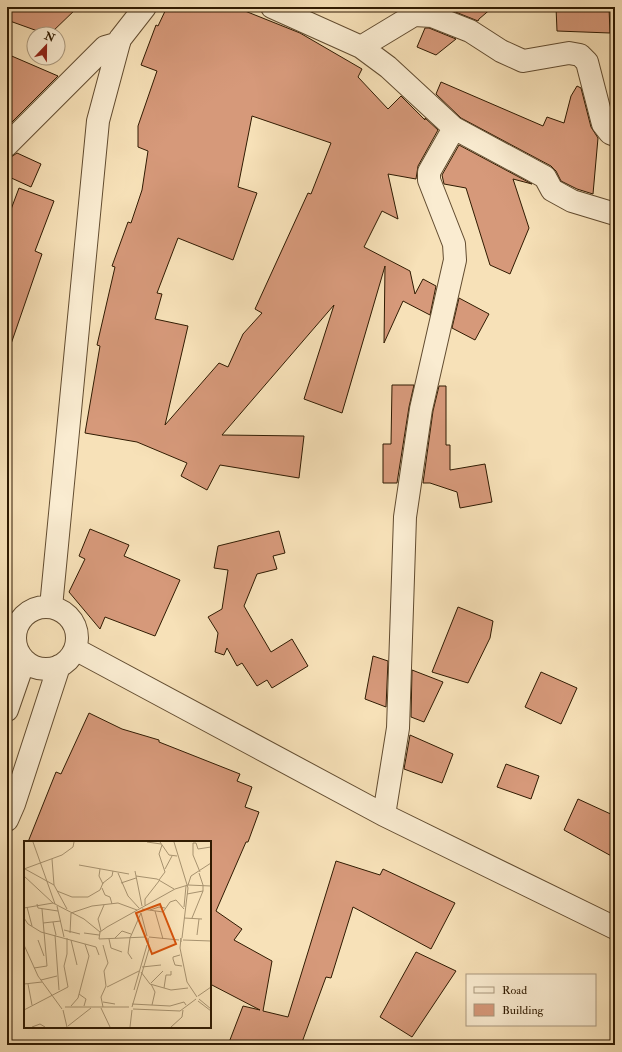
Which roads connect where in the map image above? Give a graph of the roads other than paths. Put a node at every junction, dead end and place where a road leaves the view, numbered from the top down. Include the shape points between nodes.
1 (145, 7) edge
2 (272, 7) edge
3 (120, 40) junction
4 (361, 46) junction
5 (454, 128) junction
6 (615, 134) edge
7 (7, 145) edge
8 (615, 214) edge
9 (51, 607) junction
10 (15, 614) edge
11 (75, 649) junction
12 (24, 661) junction
13 (59, 666) junction
14 (7, 710) edge
15 (384, 815) junction
16 (7, 820) edge
17 (615, 928) edge

1 - 3 street
2 - 4 street
3 - 7 street via 119,43 105,47
3 - 9 street via 98,121
4 - 5 street via 388,67
4 - 6 street via 414,16 432,16 470,31 501,51 523,61 569,53 580,55 587,62 604,124 610,133
5 - 8 street via 545,176 552,190 572,201
5 - 15 street via 429,172 429,180 454,244 455,260 420,409 405,517 398,728
9 - 10 street via 44,606
9 - 11 street via 67,614 74,624 77,636
10 - 12 street via 14,639 17,651
11 - 13 street via 69,659
11 - 15 street
12 - 13 street via 34,667 47,669
12 - 14 street
13 - 16 street
15 - 17 street

